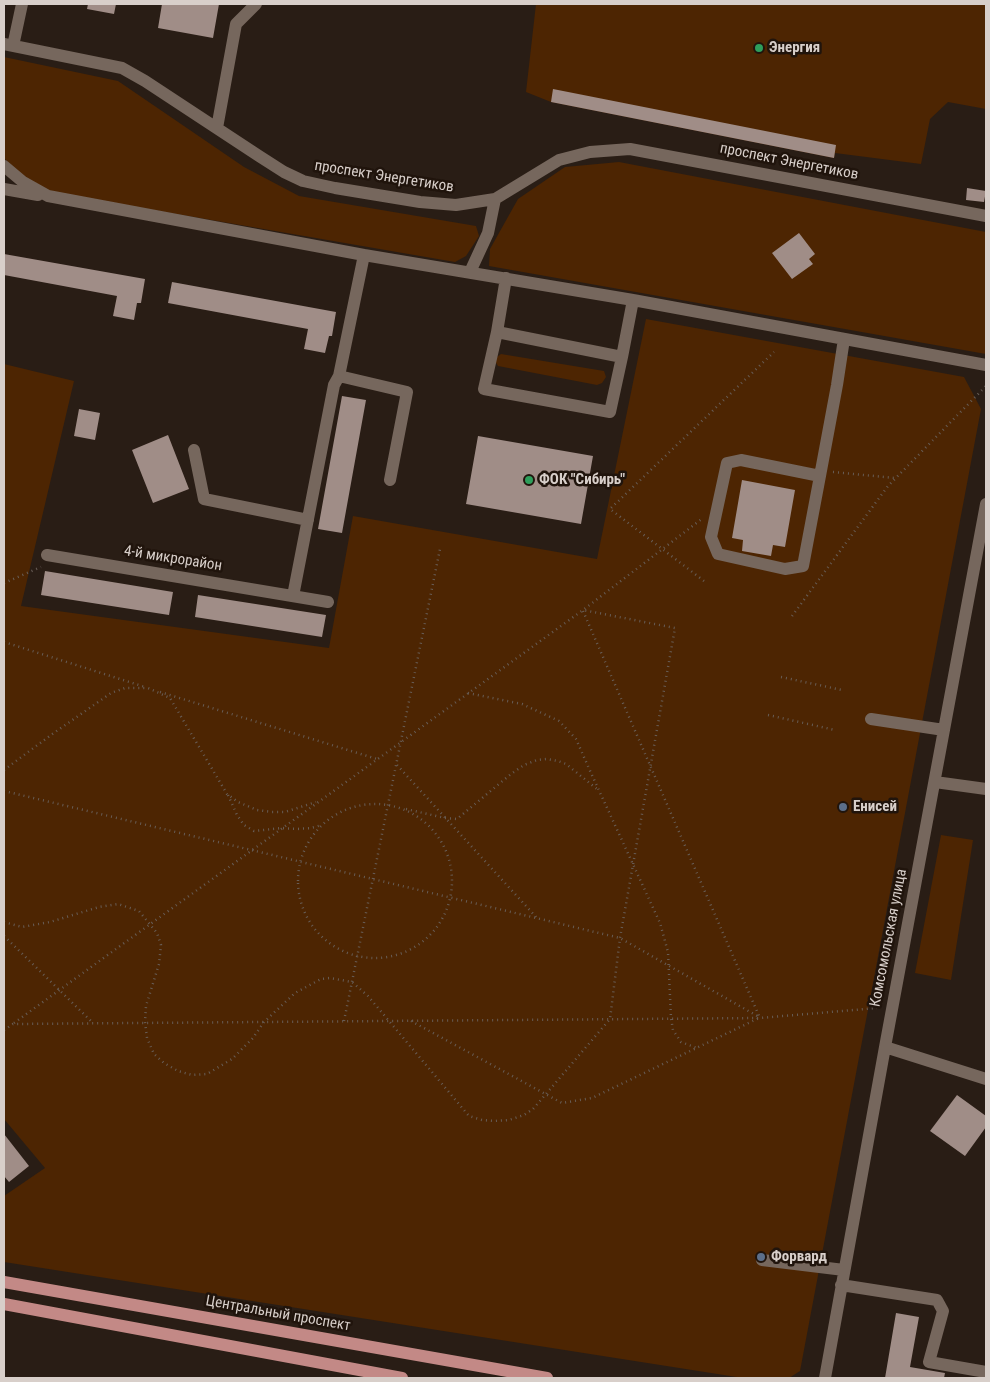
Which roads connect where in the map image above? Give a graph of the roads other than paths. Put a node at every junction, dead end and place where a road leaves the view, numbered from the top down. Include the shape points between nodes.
1 (22, 4) edge
2 (256, 4) edge
3 (8, 45) edge
4 (217, 128) junction
5 (4, 166) edge
6 (4, 188) edge
7 (48, 196) junction
8 (495, 199) junction
9 (986, 216) edge
10 (364, 255) junction
11 (470, 272) junction
12 (506, 278) junction
13 (634, 300) junction
14 (497, 332) junction
15 (844, 339) junction
16 (622, 357) junction
17 (986, 365) edge
18 (339, 376) junction
19 (194, 450) dead end
20 (824, 474) junction
21 (390, 480) dead end
22 (986, 504) edge
23 (308, 520) junction
24 (47, 555) dead end
25 (293, 596) junction
26 (328, 602) dead end
27 (871, 719) dead end
28 (944, 730) junction
29 (935, 782) junction
30 (986, 789) edge
31 (885, 1047) junction
32 (986, 1079) edge
33 (762, 1260) dead end
34 (844, 1270) junction
35 (4, 1282) edge
36 (841, 1285) junction
37 (4, 1304) edge
38 (986, 1372) edge
39 (402, 1378) edge
40 (547, 1378) edge
41 (825, 1378) edge

1 - 3 street
2 - 4 street via 236,24
3 - 4 street, проспект Энергетиков via 122,68
4 - 8 street, проспект Энергетиков via 303,181 420,202 456,205
5 - 7 street via 23,182
6 - 7 street
7 - 10 street
8 - 9 street, проспект Энергетиков via 559,160 590,152 630,149
8 - 11 street via 488,234
10 - 11 street
10 - 18 street
11 - 12 street
12 - 13 street
12 - 14 street
13 - 15 street
13 - 16 street
14 - 16 street
14 - 16 street via 484,390 610,412
15 - 17 street
15 - 20 street
18 - 21 street via 407,392
18 - 23 street via 334,385
19 - 23 street via 204,499
20 - 20 street via 803,566 785,569 718,554 711,538 727,463 741,460
22 - 28 street, Комсомольская улица
23 - 25 street
24 - 25 street, 4-й микрорайон
25 - 26 street, 4-й микрорайон
27 - 28 street
28 - 29 street, Комсомольская улица
29 - 30 street
29 - 31 street, Комсомольская улица
31 - 32 street
31 - 34 street, Комсомольская улица
33 - 34 street
34 - 36 street, Комсомольская улица
35 - 40 main road, Центральный проспект
36 - 38 street via 937,1300 943,1311 929,1362
36 - 41 street, Комсомольская улица
37 - 39 main road

